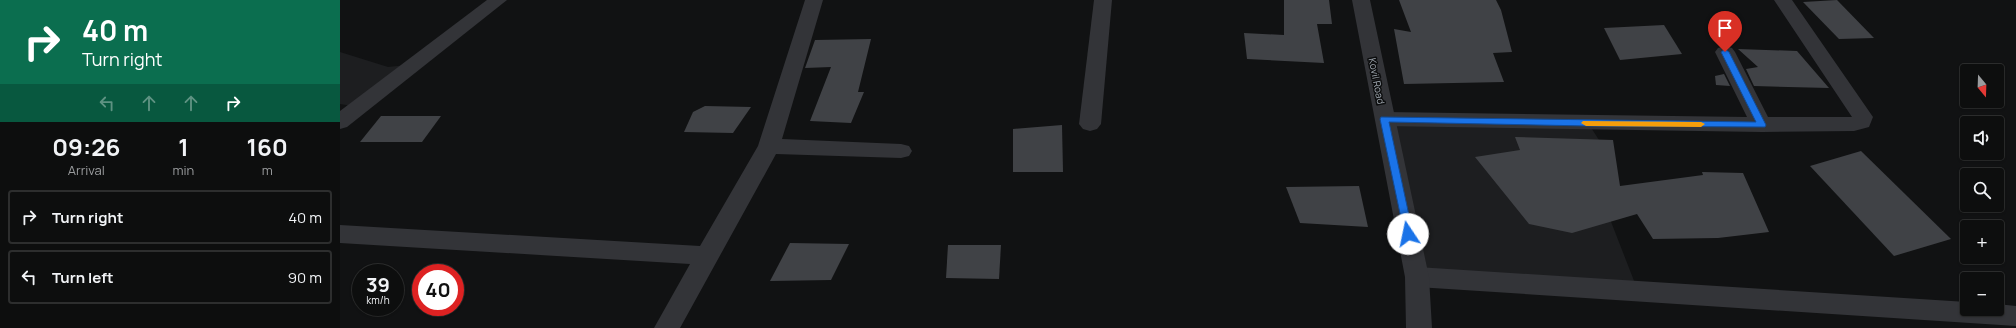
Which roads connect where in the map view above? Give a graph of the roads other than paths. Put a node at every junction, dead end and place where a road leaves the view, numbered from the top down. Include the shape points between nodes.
1 (498, 0) edge
2 (814, 0) edge
3 (1103, 0) edge
4 (1361, 0) edge
5 (1783, 0) edge
6 (1725, 52) dead end
7 (1384, 119) junction
8 (340, 122) edge
9 (1090, 124) dead end
10 (1762, 125) junction
11 (769, 146) junction
12 (901, 150) dead end
13 (340, 234) edge
14 (708, 256) junction
15 (1417, 277) junction
16 (2016, 316) edge
17 (667, 328) edge
18 (1419, 328) edge

1 - 8 street
2 - 11 street
3 - 9 street
4 - 7 street, Kovil Road
5 - 10 street via 1863,117 1862,122 1854,124
6 - 10 street
7 - 10 street
7 - 15 street, Kovil Road
11 - 12 street
11 - 14 street
13 - 14 street
14 - 17 street
15 - 16 street
15 - 18 street, Kovil Road

